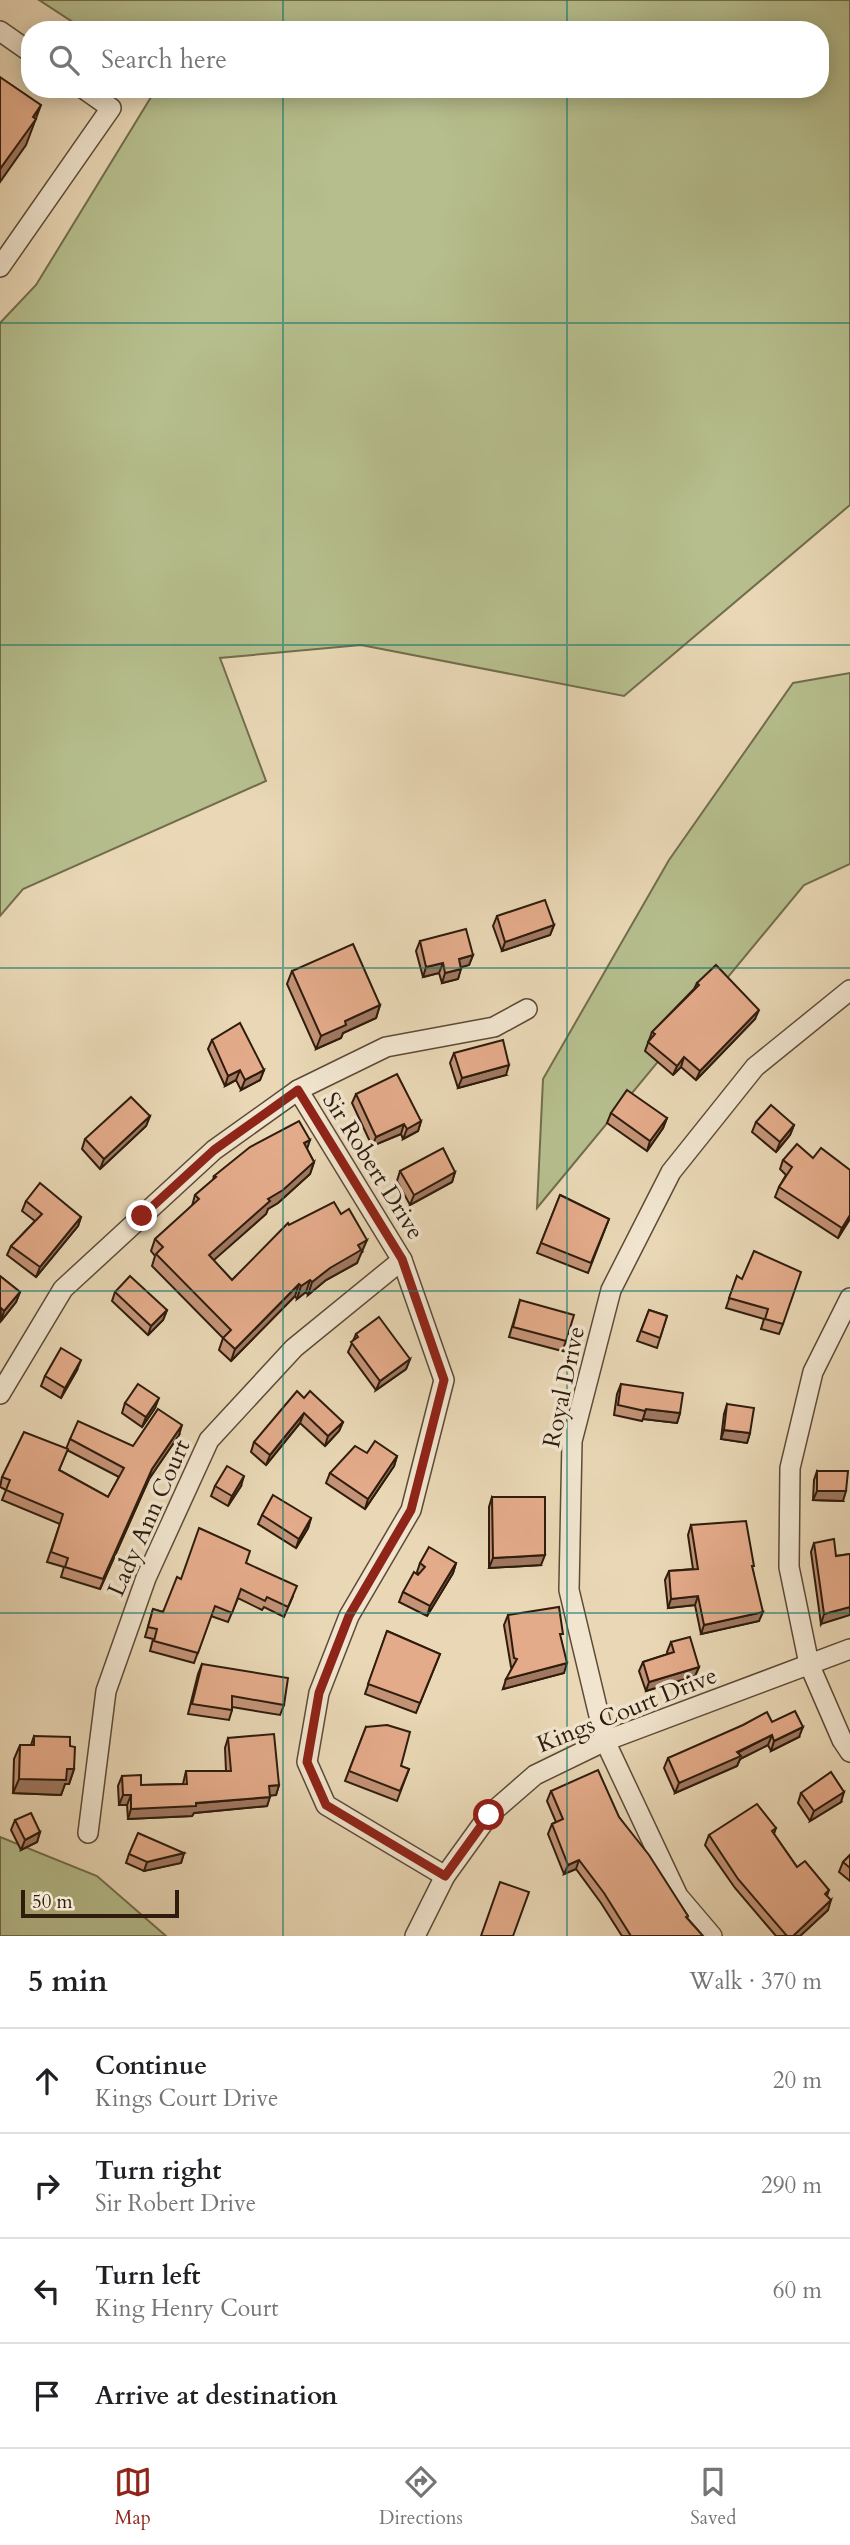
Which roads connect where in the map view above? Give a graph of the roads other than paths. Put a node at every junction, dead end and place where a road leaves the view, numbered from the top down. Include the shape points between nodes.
1 (0, 31) edge
2 (21, 46) edge
3 (97, 98) edge
4 (0, 267) edge
5 (850, 990) edge
6 (527, 1009) dead end
7 (298, 1090) junction
8 (402, 1259) junction
9 (850, 1298) edge
10 (0, 1394) edge
11 (850, 1648) edge
12 (809, 1664) junction
13 (605, 1741) junction
14 (850, 1752) edge
15 (88, 1833) dead end
16 (445, 1876) junction
17 (415, 1936) edge
18 (712, 1936) edge

1 - 2 street
3 - 4 street via 111,108
5 - 13 street, Royal Drive via 755,1067 679,1161 611,1290 572,1441 569,1590
6 - 7 street via 494,1027 386,1047
7 - 8 street, Sir Robert Drive
7 - 10 street via 214,1150 63,1289
8 - 15 street, Lady Ann Court via 294,1348 209,1440 146,1578 106,1691
8 - 16 street, Sir Robert Drive via 444,1380 411,1510 349,1616 319,1693 307,1762 326,1805
9 - 12 street via 813,1372 790,1468 789,1567
11 - 12 street, Kings Court Drive
12 - 13 street, Kings Court Drive
12 - 14 street
13 - 16 street, Kings Court Drive via 535,1775 489,1815
13 - 18 street, Royal Drive via 678,1896
16 - 17 street, Kings Court Drive

